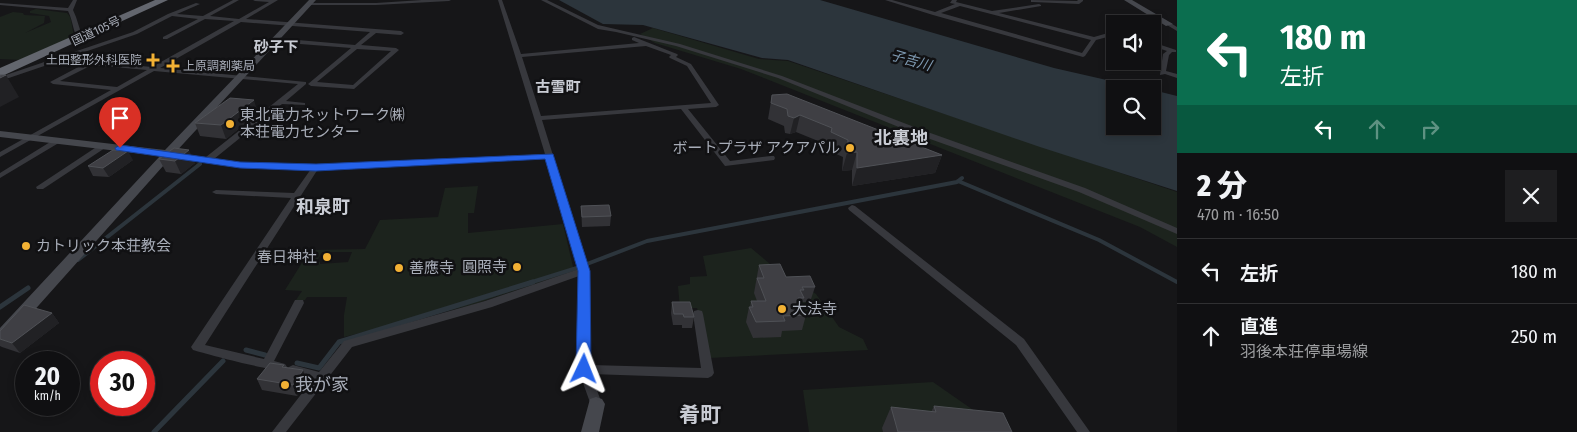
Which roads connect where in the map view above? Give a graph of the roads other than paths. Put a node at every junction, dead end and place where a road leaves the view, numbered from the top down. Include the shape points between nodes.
1 (75, 0) edge
2 (164, 0) edge
3 (237, 0) edge
4 (255, 0) edge
5 (446, 0) edge
6 (500, 0) edge
7 (543, 0) edge
8 (887, 0) edge
9 (944, 0) edge
10 (1032, 0) edge
11 (1079, 0) edge
12 (1128, 0) edge
13 (275, 1) edge
14 (311, 2) edge
15 (956, 2) edge
16 (0, 4) edge
17 (198, 4) dead end
18 (70, 10) junction
19 (991, 12) junction
20 (935, 14) junction
21 (170, 15) junction
22 (204, 17) junction
23 (240, 20) junction
24 (292, 24) junction
25 (1169, 24) junction
26 (1177, 25) edge
27 (595, 26) junction
28 (1177, 28) edge
29 (375, 31) junction
30 (401, 34) dead end
31 (1106, 36) edge
32 (165, 38) dead end
33 (80, 39) junction
34 (1094, 39) junction
35 (275, 40) junction
36 (646, 44) junction
37 (355, 47) junction
38 (1161, 47) edge
39 (1174, 51) edge
40 (519, 56) junction
41 (56, 60) junction
42 (90, 64) junction
43 (154, 69) junction
44 (0, 74) edge
45 (1177, 76) edge
46 (241, 77) junction
47 (0, 79) edge
48 (119, 89) junction
49 (280, 102) junction
50 (303, 104) dead end
51 (683, 107) junction
52 (538, 118) junction
53 (0, 134) edge
54 (30, 138) junction
55 (58, 141) junction
56 (104, 146) junction
57 (168, 154) junction
58 (0, 155) edge
59 (550, 156) junction
60 (771, 158) dead end
61 (207, 160) junction
62 (316, 168) junction
63 (0, 176) edge
64 (40, 187) dead end
65 (216, 192) dead end
66 (297, 196) junction
67 (852, 208) dead end
68 (1177, 231) edge
69 (584, 271) junction
70 (299, 303) dead end
71 (698, 314) dead end
72 (0, 338) edge
73 (266, 364) junction
74 (584, 369) junction
75 (322, 377) junction
76 (596, 404) joint
77 (278, 432) edge
78 (590, 432) edge
79 (1084, 432) edge

1 - 18 street
2 - 33 highway, 国道105号
3 - 22 street
4 - 13 street
5 - 14 street via 395,4
6 - 40 street
7 - 27 street
8 - 20 street
9 - 15 street
10 - 11 street via 1079,3
10 - 19 street via 1039,5
12 - 25 street
13 - 23 street
14 - 24 street
15 - 19 street
15 - 20 street
16 - 18 street
17 - 21 street
18 - 33 street
19 - 34 street
20 - 34 street via 1083,56
21 - 22 street
21 - 41 street via 135,33
22 - 23 street
22 - 32 street
23 - 24 street
23 - 43 street
24 - 29 street
24 - 35 street
25 - 26 street
25 - 28 street
27 - 36 street
27 - 68 street via 666,42 761,71 1061,183
29 - 30 street
29 - 37 street
31 - 34 street
33 - 44 highway, 国道105号
35 - 37 street
35 - 46 street
36 - 40 street
36 - 51 street via 675,55 672,57 689,65 716,105
37 - 37 street via 396,50 354,87 311,84
38 - 39 street
39 - 45 street via 1166,54 1163,73
40 - 52 street
41 - 42 street
41 - 47 street
42 - 43 street
42 - 48 street via 53,82
43 - 46 street
43 - 48 street
46 - 49 street via 304,83
46 - 57 street
48 - 54 street
49 - 50 street
49 - 61 street
51 - 52 street
51 - 60 street via 728,164
52 - 59 street
53 - 54 street
54 - 55 street
54 - 58 street
55 - 56 street
55 - 63 street
56 - 57 street
56 - 64 street
57 - 61 street
57 - 72 street
59 - 62 street
59 - 69 street
61 - 62 street
62 - 66 street
65 - 66 street
66 - 73 street via 197,347
67 - 79 street via 1020,342
69 - 74 street
69 - 75 street via 488,304 348,344
70 - 73 street
71 - 74 street via 708,373
73 - 75 street
74 - 76 street
75 - 77 street
76 - 78 street

